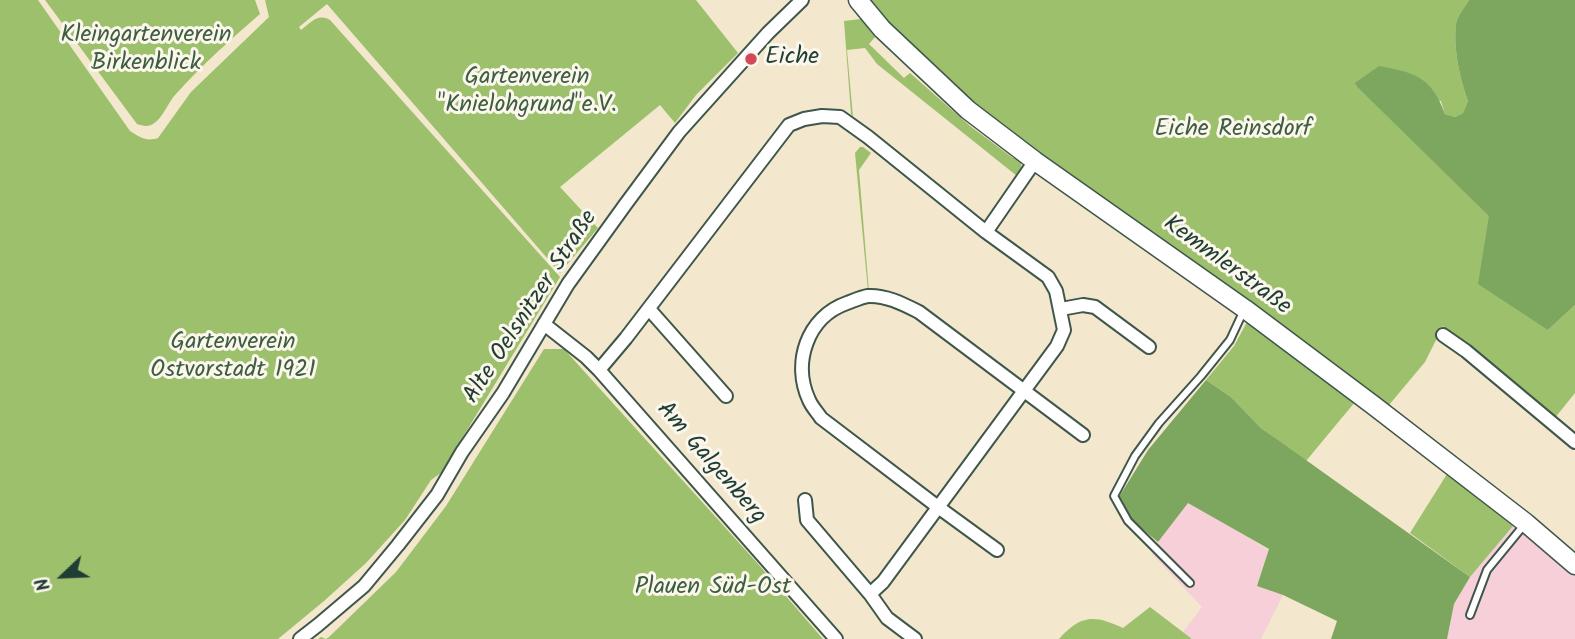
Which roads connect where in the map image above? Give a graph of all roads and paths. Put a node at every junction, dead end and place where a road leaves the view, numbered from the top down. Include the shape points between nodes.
1 (802, 0) edge
2 (858, 0) edge
3 (1035, 161) junction
4 (986, 232) junction
5 (649, 309) junction
6 (1061, 309) junction
7 (1245, 309) junction
8 (544, 324) junction
9 (1443, 335) dead end
10 (1149, 347) dead end
11 (599, 370) junction
12 (1024, 391) junction
13 (726, 396) dead end
14 (1083, 435) dead end
15 (1575, 442) edge
16 (805, 500) dead end
17 (938, 508) junction
18 (1526, 523) junction
19 (997, 550) dead end
20 (1575, 565) edge
21 (1190, 583) dead end
22 (870, 594) junction
23 (1470, 615) dead end
24 (300, 639) edge
25 (836, 639) edge
26 (915, 639) edge

1 - 8 street, Alte Oelsnitzer Straße via 679,132
2 - 3 street, Kemmlerstraße via 928,74
3 - 4 street
3 - 7 street, Kemmlerstraße
4 - 5 street via 840,117 804,119 789,125
4 - 6 street via 1048,277
5 - 11 street
5 - 13 street
6 - 10 street via 1095,307
6 - 12 street via 1064,330 1057,346
7 - 18 street, Kemmlerstraße
7 - 21 lane via 1230,340 1135,456 1114,496 1128,521
8 - 11 street, Am Galgenberg
8 - 24 street, Alte Oelsnitzer Straße via 437,495 364,586
9 - 15 street
11 - 25 street, Am Galgenberg
12 - 14 street
12 - 17 street
12 - 17 street via 897,300 867,296 839,306 811,332 801,366 810,402 821,418
16 - 22 street via 807,520
17 - 19 street
17 - 22 street
18 - 20 street, Kemmlerstraße
18 - 23 lane via 1487,570
22 - 26 street via 887,618

